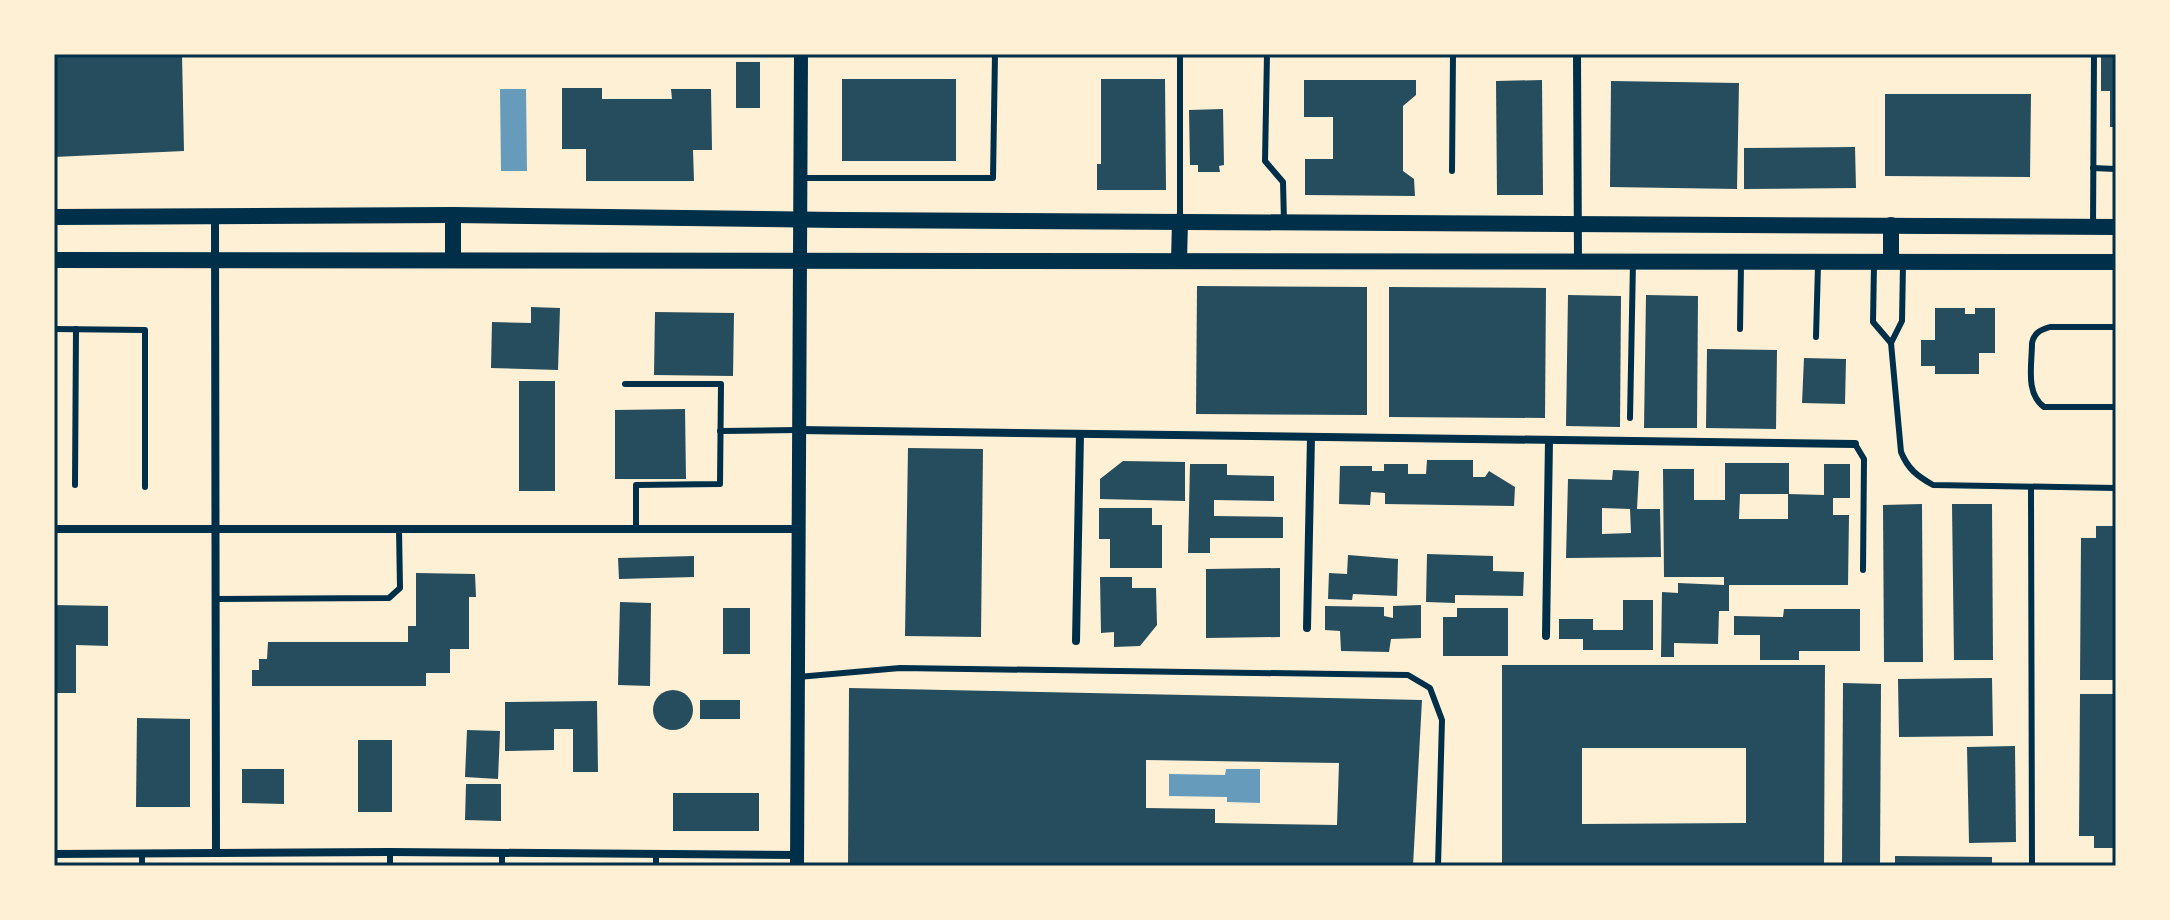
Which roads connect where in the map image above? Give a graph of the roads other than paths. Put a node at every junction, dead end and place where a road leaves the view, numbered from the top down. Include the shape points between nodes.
1 (801, 54) edge
2 (995, 54) edge
3 (1180, 54) edge
4 (1267, 54) edge
5 (1453, 54) edge
6 (1577, 54) edge
7 (2094, 54) edge
8 (2093, 168) junction
9 (2116, 169) edge
10 (1452, 171) dead end
11 (800, 178) junction
12 (453, 215) junction
13 (54, 217) edge
14 (215, 218) junction
15 (800, 220) junction
16 (1180, 221) junction
17 (1284, 222) junction
18 (1577, 223) junction
19 (1891, 225) junction
20 (2093, 226) junction
21 (2116, 227) edge
22 (215, 259) junction
23 (453, 259) junction
24 (54, 260) edge
25 (799, 260) junction
26 (1179, 261) junction
27 (1741, 261) junction
28 (1818, 261) junction
29 (1890, 261) junction
30 (1578, 262) junction
31 (1633, 262) junction
32 (2116, 262) edge
33 (2116, 327) edge
34 (54, 329) edge
35 (76, 329) junction
36 (1740, 329) dead end
37 (1816, 337) dead end
38 (1891, 343) junction
39 (625, 384) dead end
40 (2116, 407) edge
41 (1630, 418) dead end
42 (798, 430) junction
43 (720, 431) junction
44 (1080, 434) junction
45 (1311, 437) junction
46 (1549, 440) junction
47 (1855, 444) joint
48 (75, 485) dead end
49 (145, 487) dead end
50 (2031, 488) junction
51 (2116, 488) edge
52 (54, 529) edge
53 (215, 529) junction
54 (399, 529) junction
55 (636, 529) junction
56 (798, 529) junction
57 (1863, 570) dead end
58 (215, 599) junction
59 (1307, 628) dead end
60 (1546, 636) dead end
61 (1076, 641) dead end
62 (798, 677) junction
63 (390, 852) junction
64 (216, 853) junction
65 (54, 854) edge
66 (502, 854) junction
67 (142, 855) junction
68 (656, 855) junction
69 (797, 860) edge
70 (142, 866) edge
71 (390, 866) edge
72 (502, 866) edge
73 (656, 866) edge
74 (1438, 866) edge
75 (2032, 866) edge

1 - 11 street
2 - 11 lane via 993,178
3 - 16 lane
4 - 17 lane via 1265,161 1283,182
5 - 10 lane
6 - 18 street
7 - 8 lane
8 - 9 lane
8 - 20 lane
11 - 15 street
12 - 14 main road
12 - 15 main road
12 - 23 main road
13 - 14 main road
14 - 22 street
15 - 16 main road
15 - 25 street
16 - 17 main road
16 - 26 main road
17 - 18 main road
18 - 19 main road
18 - 30 street
19 - 20 main road
19 - 29 main road
20 - 21 main road
22 - 23 main road
22 - 24 main road
22 - 53 street
23 - 25 main road
25 - 26 main road
25 - 42 street
26 - 30 main road
27 - 28 main road
27 - 31 main road
27 - 36 lane
28 - 29 main road
28 - 37 lane
29 - 32 main road
29 - 38 lane via 1902,321
29 - 38 lane via 1873,322
30 - 31 main road
31 - 41 lane
33 - 40 lane via 2040,330 2032,343 2031,387 2044,407
34 - 35 lane
35 - 48 lane
35 - 49 lane via 145,330
38 - 50 lane via 1901,452 1915,475 1933,485
39 - 43 lane via 721,384
42 - 43 lane
42 - 44 street
42 - 56 street
43 - 55 lane via 720,484 636,485
44 - 45 street
44 - 61 street
45 - 46 street
45 - 59 street
46 - 47 street
46 - 60 street
47 - 57 lane via 1864,459
50 - 51 lane
50 - 75 lane
52 - 53 street
53 - 54 street
53 - 58 street
54 - 55 street
54 - 58 lane via 400,588 389,598
55 - 56 street
56 - 62 street
58 - 64 street
62 - 69 street
62 - 74 lane via 900,668 1408,675 1430,688 1442,720
63 - 64 street
63 - 66 street
63 - 71 lane
64 - 67 street
65 - 67 street
66 - 68 street
66 - 72 lane
67 - 70 lane
68 - 69 street
68 - 73 lane

